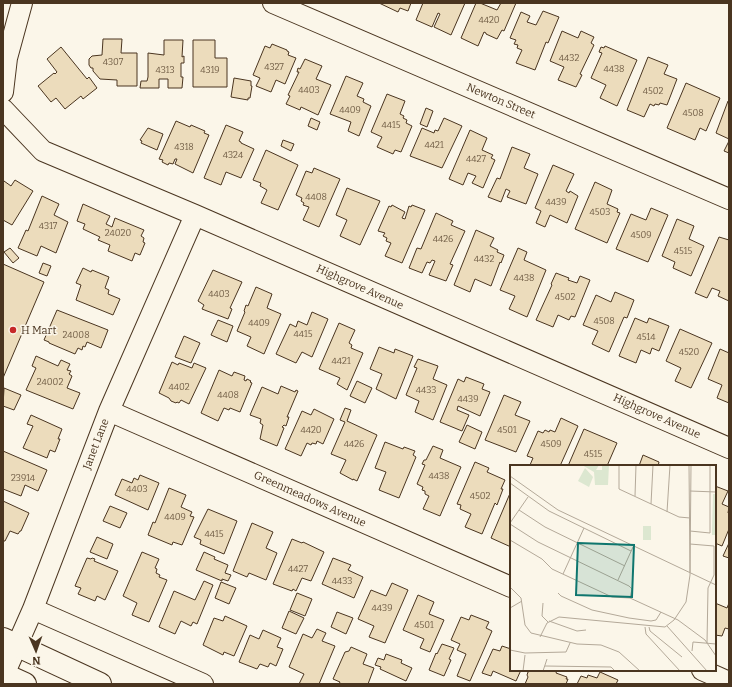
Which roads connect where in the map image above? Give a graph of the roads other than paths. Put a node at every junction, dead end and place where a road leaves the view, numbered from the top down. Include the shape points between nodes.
1 (22, 3) edge
2 (273, 3) edge
3 (3, 92) edge
4 (3, 109) edge
5 (729, 199) edge
6 (195, 215) junction
7 (109, 411) junction
8 (729, 448) edge
9 (510, 587) edge
10 (32, 609) junction
11 (10, 642) edge
12 (704, 671) edge
13 (3, 675) edge
14 (729, 682) edge
15 (25, 684) edge
16 (100, 684) edge
17 (204, 684) edge

1 - 3 street via 7,58
2 - 5 street, Newton Street
4 - 6 street, Highgrove Avenue via 43,151
6 - 7 street, Janet Lane
6 - 8 street, Highgrove Avenue
7 - 9 street, Greenmeadows Avenue
7 - 10 street, Janet Lane
10 - 11 street, Janet Lane
10 - 17 street
11 - 13 street, Janet Lane
11 - 16 highway
12 - 14 street
13 - 15 highway

